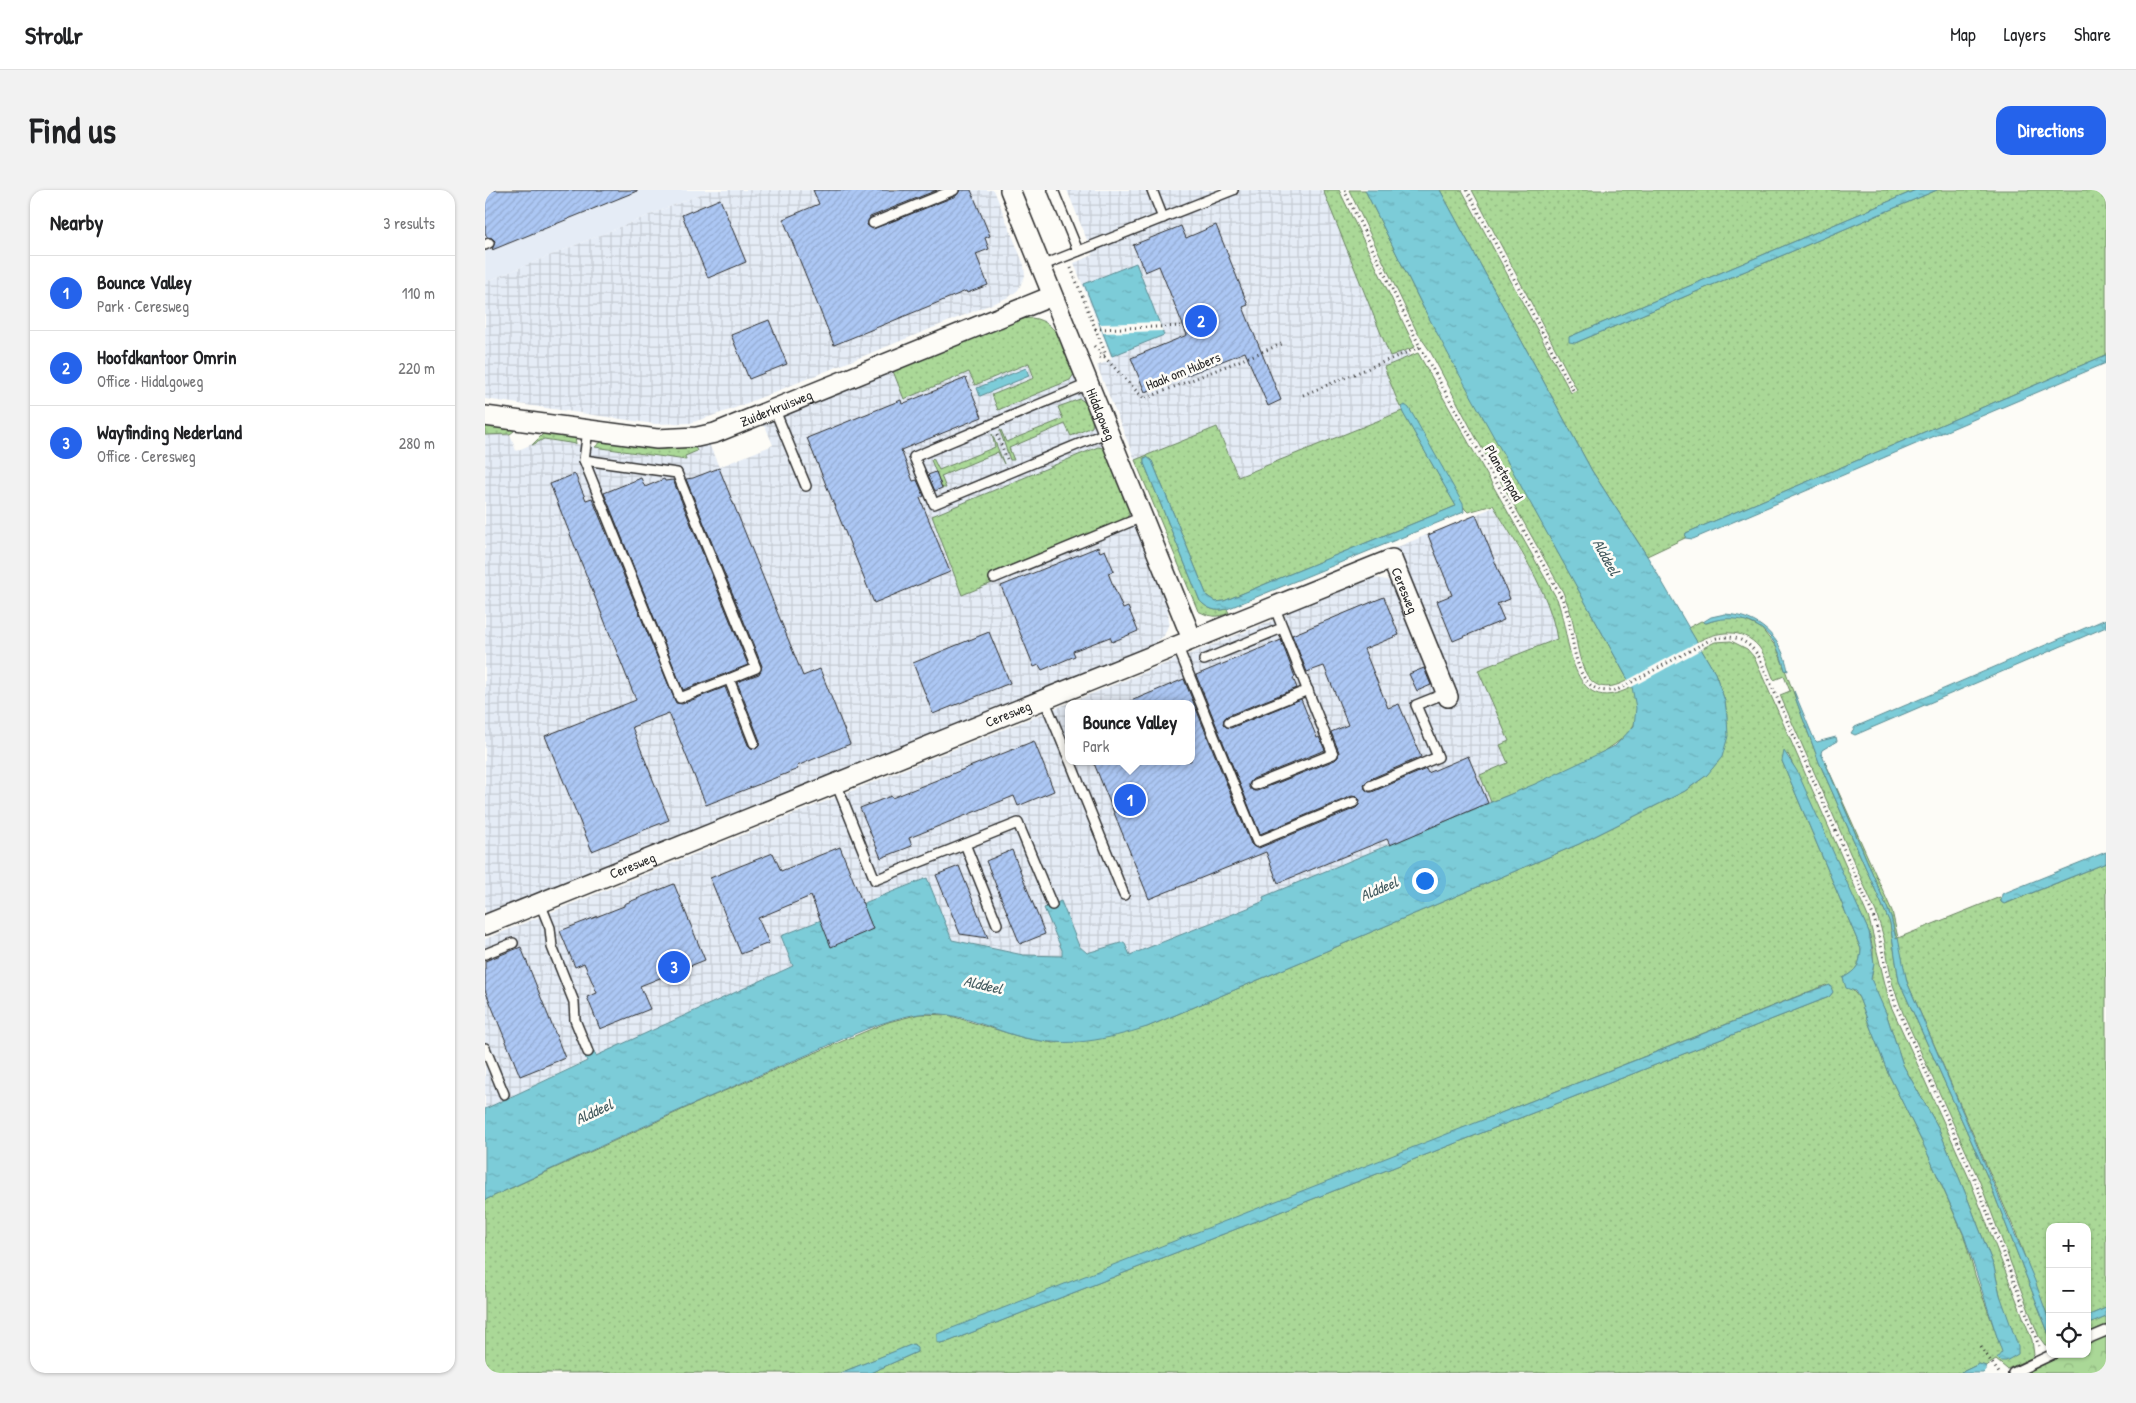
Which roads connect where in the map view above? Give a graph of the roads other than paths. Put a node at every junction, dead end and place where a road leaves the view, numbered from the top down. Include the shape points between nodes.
1 (954, 190) edge
2 (1010, 190) edge
3 (1053, 190) edge
4 (1152, 190) edge
5 (1233, 190) edge
6 (1163, 218) junction
7 (873, 223) dead end
8 (1078, 252) junction
9 (1041, 266) junction
10 (1052, 296) junction
11 (1088, 384) junction
12 (774, 408) junction
13 (485, 416) edge
14 (589, 430) junction
15 (1108, 432) junction
16 (584, 460) junction
17 (806, 486) dead end
18 (1143, 518) junction
19 (994, 578) dead end
20 (1274, 606) junction
21 (1283, 628) junction
22 (1185, 642) junction
23 (1204, 660) dead end
24 (729, 678) junction
25 (1307, 690) junction
26 (1447, 695) joint
27 (1044, 699) junction
28 (1229, 722) dead end
29 (754, 742) dead end
30 (1065, 750) edge
31 (1071, 765) edge
32 (836, 783) junction
33 (1255, 785) dead end
34 (1370, 786) dead end
35 (1354, 802) dead end
36 (965, 844) junction
37 (1124, 895) dead end
38 (540, 903) junction
39 (1053, 905) dead end
40 (997, 924) dead end
41 (485, 926) edge
42 (513, 943) dead end
43 (485, 954) edge
44 (485, 1048) edge
45 (589, 1052) dead end
46 (504, 1094) dead end
47 (2106, 1331) edge
48 (2091, 1337) edge
49 (2046, 1357) edge
50 (2013, 1373) edge

1 - 7 lane
2 - 9 street, Hidalgoweg
3 - 8 lane
4 - 6 lane
5 - 6 lane
6 - 8 lane
8 - 9 lane
9 - 10 street, Hidalgoweg
10 - 11 street, Hidalgoweg
10 - 12 street, Zuiderkruisweg
11 - 15 street, Hidalgoweg
11 - 15 lane via 914,457 934,504
12 - 14 street, Zuiderkruisweg via 715,433 697,437 657,439
12 - 17 lane
13 - 14 street, Zuiderkruisweg
14 - 16 lane
15 - 18 street, Hidalgoweg
16 - 24 lane via 680,698
16 - 24 lane via 677,473 756,668
18 - 19 lane
18 - 22 street, Hidalgoweg
20 - 21 lane
20 - 22 street, Ceresweg
20 - 26 street, Ceresweg via 1392,558
21 - 23 lane
21 - 25 lane
22 - 27 street, Ceresweg
22 - 35 lane via 1257,842
24 - 29 lane
25 - 28 lane
25 - 33 lane via 1333,754
26 - 34 lane via 1416,705 1438,757
27 - 30 lane
27 - 32 street, Ceresweg
31 - 37 lane
32 - 36 lane via 875,880
32 - 38 street, Ceresweg
36 - 39 lane via 1018,823
36 - 40 lane
38 - 41 street, Ceresweg
38 - 45 lane via 550,928 552,947 574,1002 575,1020
42 - 43 lane
44 - 46 lane
47 - 48 lane
49 - 50 lane

